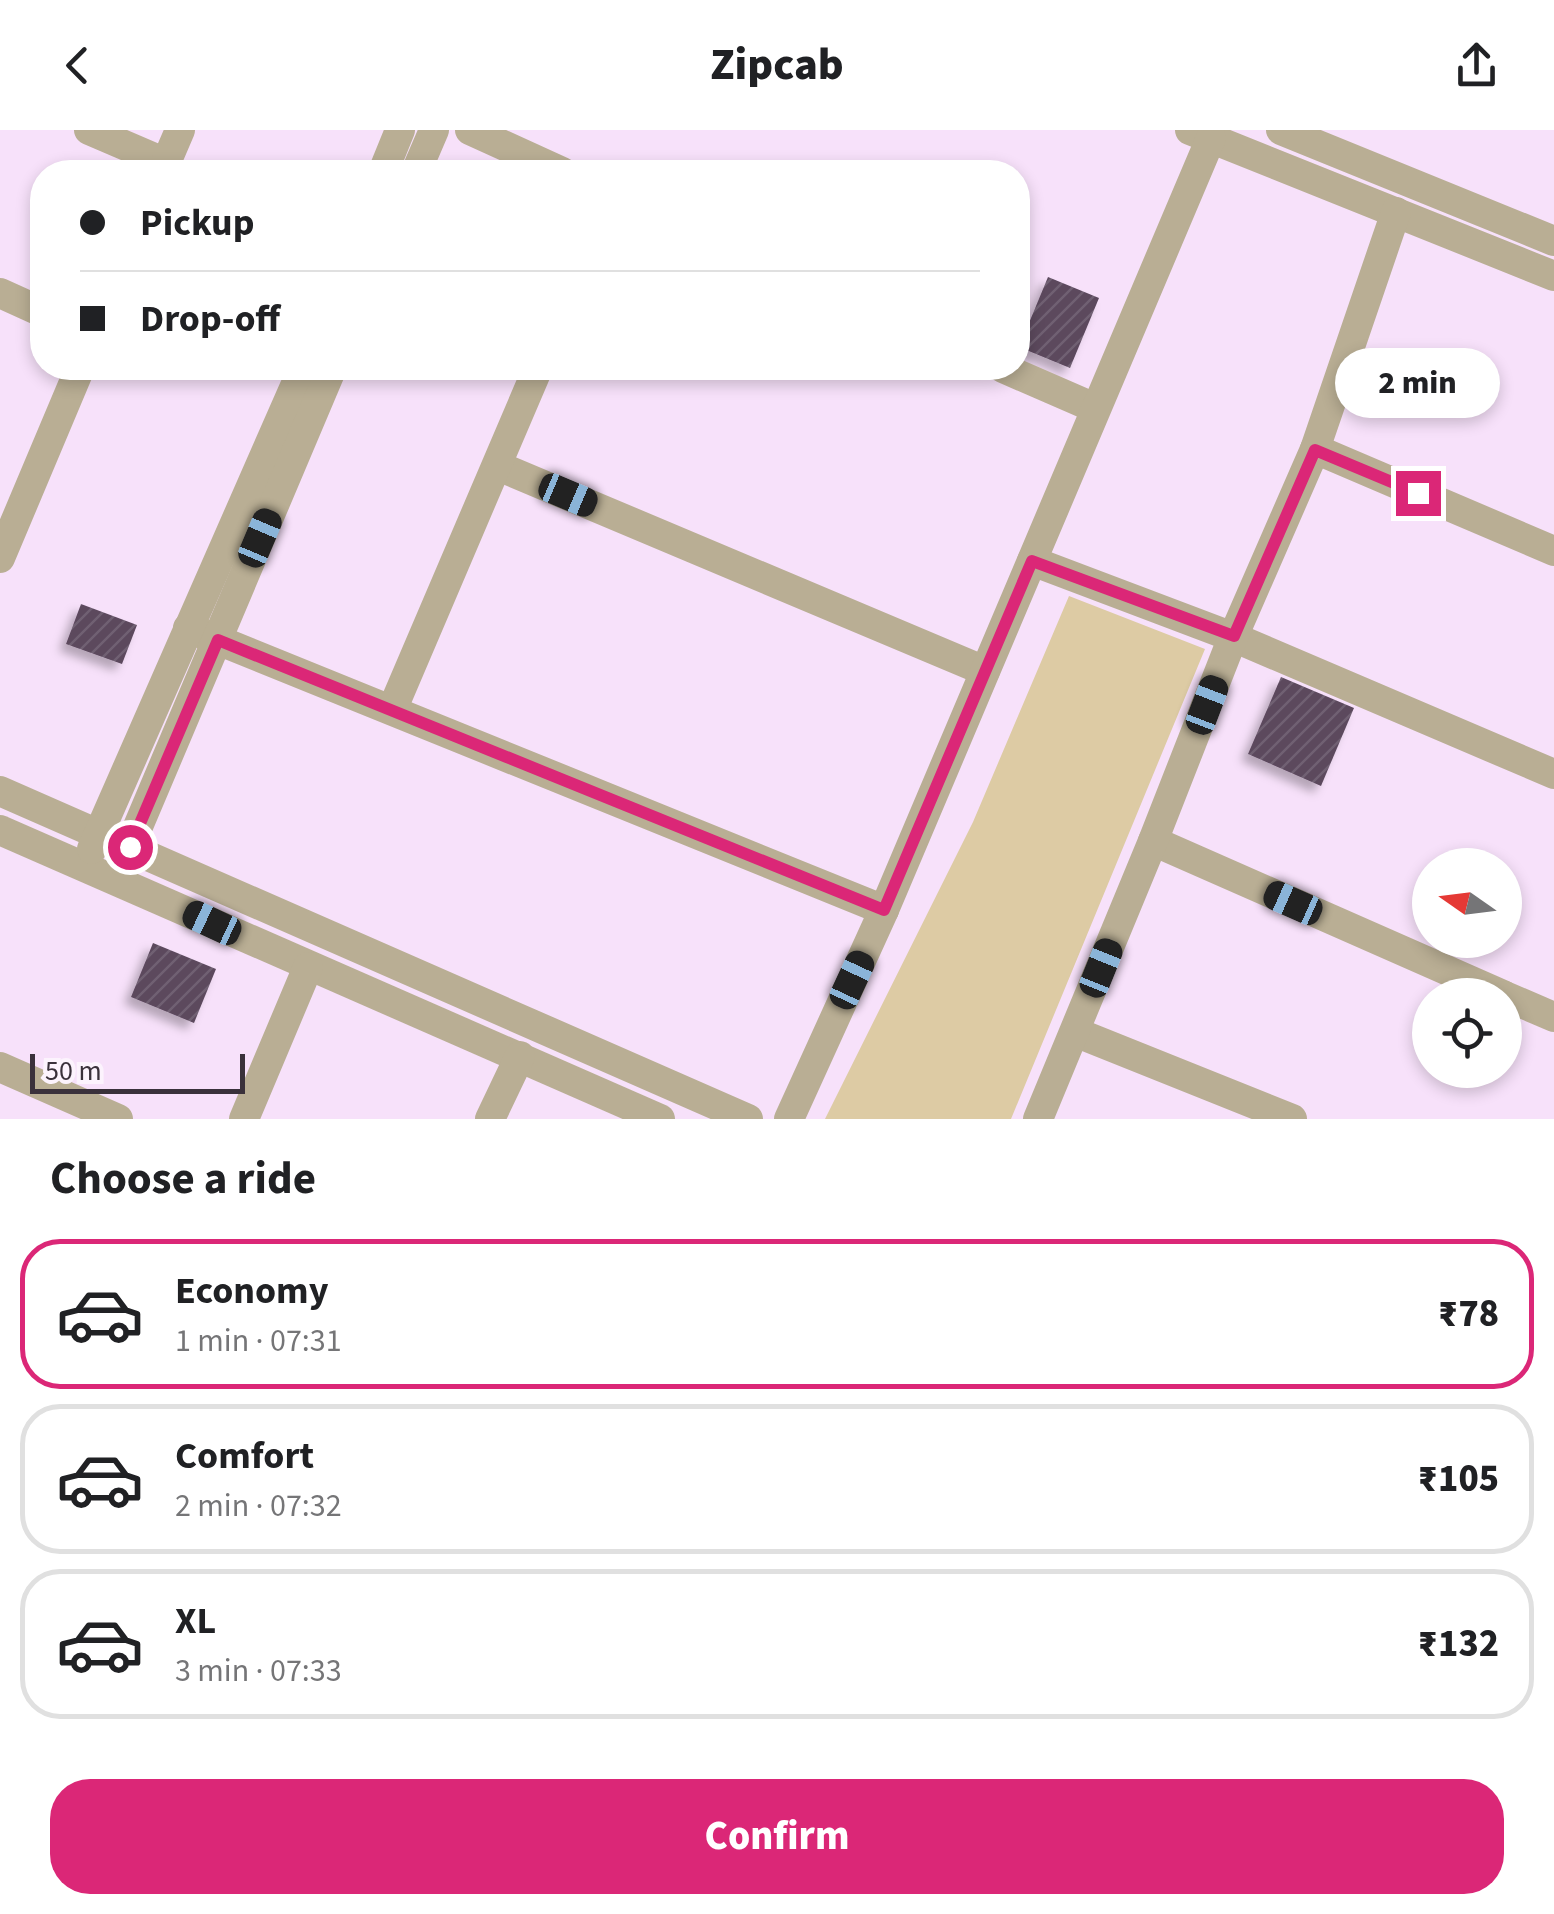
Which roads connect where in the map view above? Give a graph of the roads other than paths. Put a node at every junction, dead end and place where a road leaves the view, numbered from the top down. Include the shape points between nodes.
1 (89, 130) edge
2 (180, 130) edge
3 (400, 130) edge
4 (434, 130) edge
5 (470, 130) edge
6 (1281, 130) edge
7 (1200, 134) edge
8 (148, 160) edge
9 (167, 160) edge
10 (388, 160) edge
11 (421, 160) edge
12 (536, 160) edge
13 (1396, 212) junction
14 (1554, 240) edge
15 (1554, 276) edge
16 (0, 293) edge
17 (30, 307) edge
18 (74, 380) edge
19 (298, 380) edge
20 (327, 380) edge
21 (533, 380) edge
22 (1030, 380) edge
23 (1095, 408) junction
24 (1315, 450) junction
25 (498, 466) junction
26 (6, 527) edge
27 (1554, 552) edge
28 (0, 558) edge
29 (1032, 561) junction
30 (188, 628) junction
31 (1234, 636) junction
32 (218, 640) junction
33 (986, 671) junction
34 (392, 710) junction
35 (1554, 774) edge
36 (0, 792) edge
37 (0, 830) edge
38 (99, 834) junction
39 (1153, 841) junction
40 (130, 847) junction
41 (86, 866) junction
42 (116, 879) junction
43 (884, 910) junction
44 (308, 967) junction
45 (1465, 978) edge
46 (1522, 1003) edge
47 (1554, 1018) edge
48 (1075, 1032) junction
49 (520, 1056) junction
50 (0, 1067) edge
51 (118, 1119) edge
52 (244, 1119) edge
53 (490, 1119) edge
54 (660, 1119) edge
55 (748, 1119) edge
56 (788, 1119) edge
57 (1038, 1119) edge
58 (1292, 1119) edge

1 - 8 street
2 - 9 street
3 - 10 street
4 - 11 street
5 - 12 street
6 - 14 street
7 - 13 street
7 - 23 street
13 - 15 street
13 - 24 street
16 - 17 street
18 - 26 street
19 - 30 street
20 - 32 street
21 - 25 street
22 - 23 street
23 - 29 street
24 - 27 street
24 - 31 street
25 - 33 street
25 - 34 street
26 - 28 street
29 - 31 street
29 - 33 street
30 - 32 street
30 - 38 street
31 - 35 street
31 - 39 street
32 - 34 street
32 - 40 street
33 - 43 street
34 - 43 street
36 - 38 street
37 - 41 street
38 - 40 street
38 - 41 street
39 - 45 street
39 - 48 street
40 - 42 street
40 - 55 street
41 - 42 street
42 - 44 street
43 - 56 street
44 - 49 street
44 - 52 street
46 - 47 street
48 - 57 street
48 - 58 street
49 - 53 street
49 - 54 street
50 - 51 street

